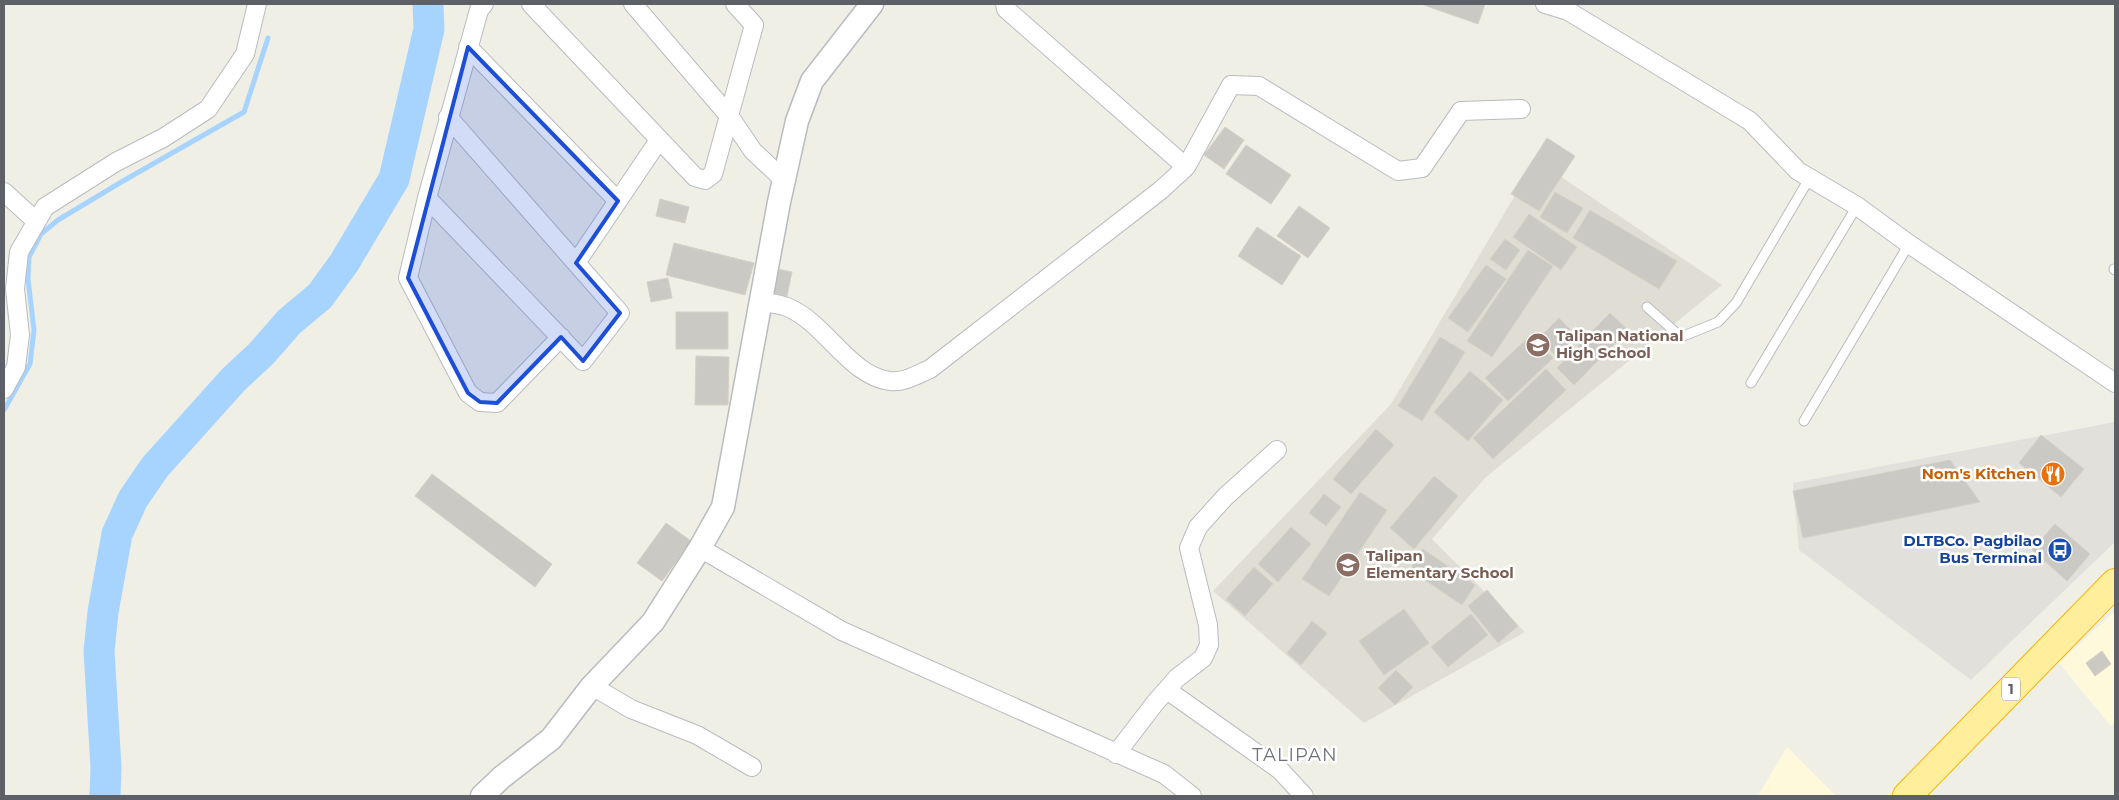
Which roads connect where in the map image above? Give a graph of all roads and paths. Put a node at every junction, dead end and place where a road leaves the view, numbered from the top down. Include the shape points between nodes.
1 (257, 4) edge
2 (484, 4) edge
3 (531, 4) edge
4 (633, 4) edge
5 (735, 4) edge
6 (872, 4) edge
7 (1005, 4) edge
8 (1545, 4) edge
9 (468, 47) junction
10 (1521, 109) dead end
11 (448, 117) junction
12 (730, 117) junction
13 (659, 140) junction
14 (1186, 167) junction
15 (1809, 178) junction
16 (784, 180) junction
17 (4, 192) edge
18 (427, 198) junction
19 (618, 201) junction
20 (1857, 206) junction
21 (36, 221) junction
22 (1910, 244) junction
23 (576, 263) junction
24 (10, 285) edge
25 (760, 302) junction
26 (1647, 306) dead end
27 (561, 337) junction
28 (1751, 383) dead end
29 (2115, 383) edge
30 (4, 389) edge
31 (1804, 422) dead end
32 (1277, 450) dead end
33 (700, 548) junction
34 (2115, 583) edge
35 (592, 686) junction
36 (1167, 690) junction
37 (1116, 754) junction
38 (752, 767) dead end
39 (482, 796) edge
40 (1192, 796) edge
41 (1304, 796) edge
42 (1907, 796) edge

1 - 21 street via 245,54 208,109 45,207
2 - 9 street via 479,10
3 - 13 street
4 - 12 street
5 - 12 street via 754,25
6 - 16 street via 812,81 797,121
7 - 14 street via 1006,9
8 - 15 street via 1568,11 1750,121 1798,171
9 - 11 street
9 - 19 street
10 - 14 street via 1461,111 1422,168 1398,170 1259,86 1232,85
11 - 18 street
11 - 23 street
12 - 13 street via 713,174 705,180 695,177
12 - 16 street via 753,151
13 - 19 street
14 - 25 street via 1161,190 930,369 907,379 891,382 875,378 804,317 787,307
15 - 20 street
15 - 26 lane via 1736,303 1718,322 1681,337
16 - 25 street
17 - 21 street
18 - 27 street
18 - 27 street via 408,278 468,393 480,402 497,403
19 - 23 street
20 - 22 street
20 - 28 lane
21 - 24 street via 19,252
22 - 29 street
22 - 31 lane
23 - 27 street via 620,313 583,361
24 - 30 street via 20,335 16,367
25 - 33 street via 723,507
32 - 36 street via 1198,526 1189,548 1210,645 1203,658
33 - 35 street via 653,622
33 - 37 street via 842,631
34 - 42 highway, 1
35 - 38 street via 631,709 696,735
35 - 39 street via 551,739
36 - 37 street
36 - 41 street via 1280,770
37 - 40 street via 1164,774

